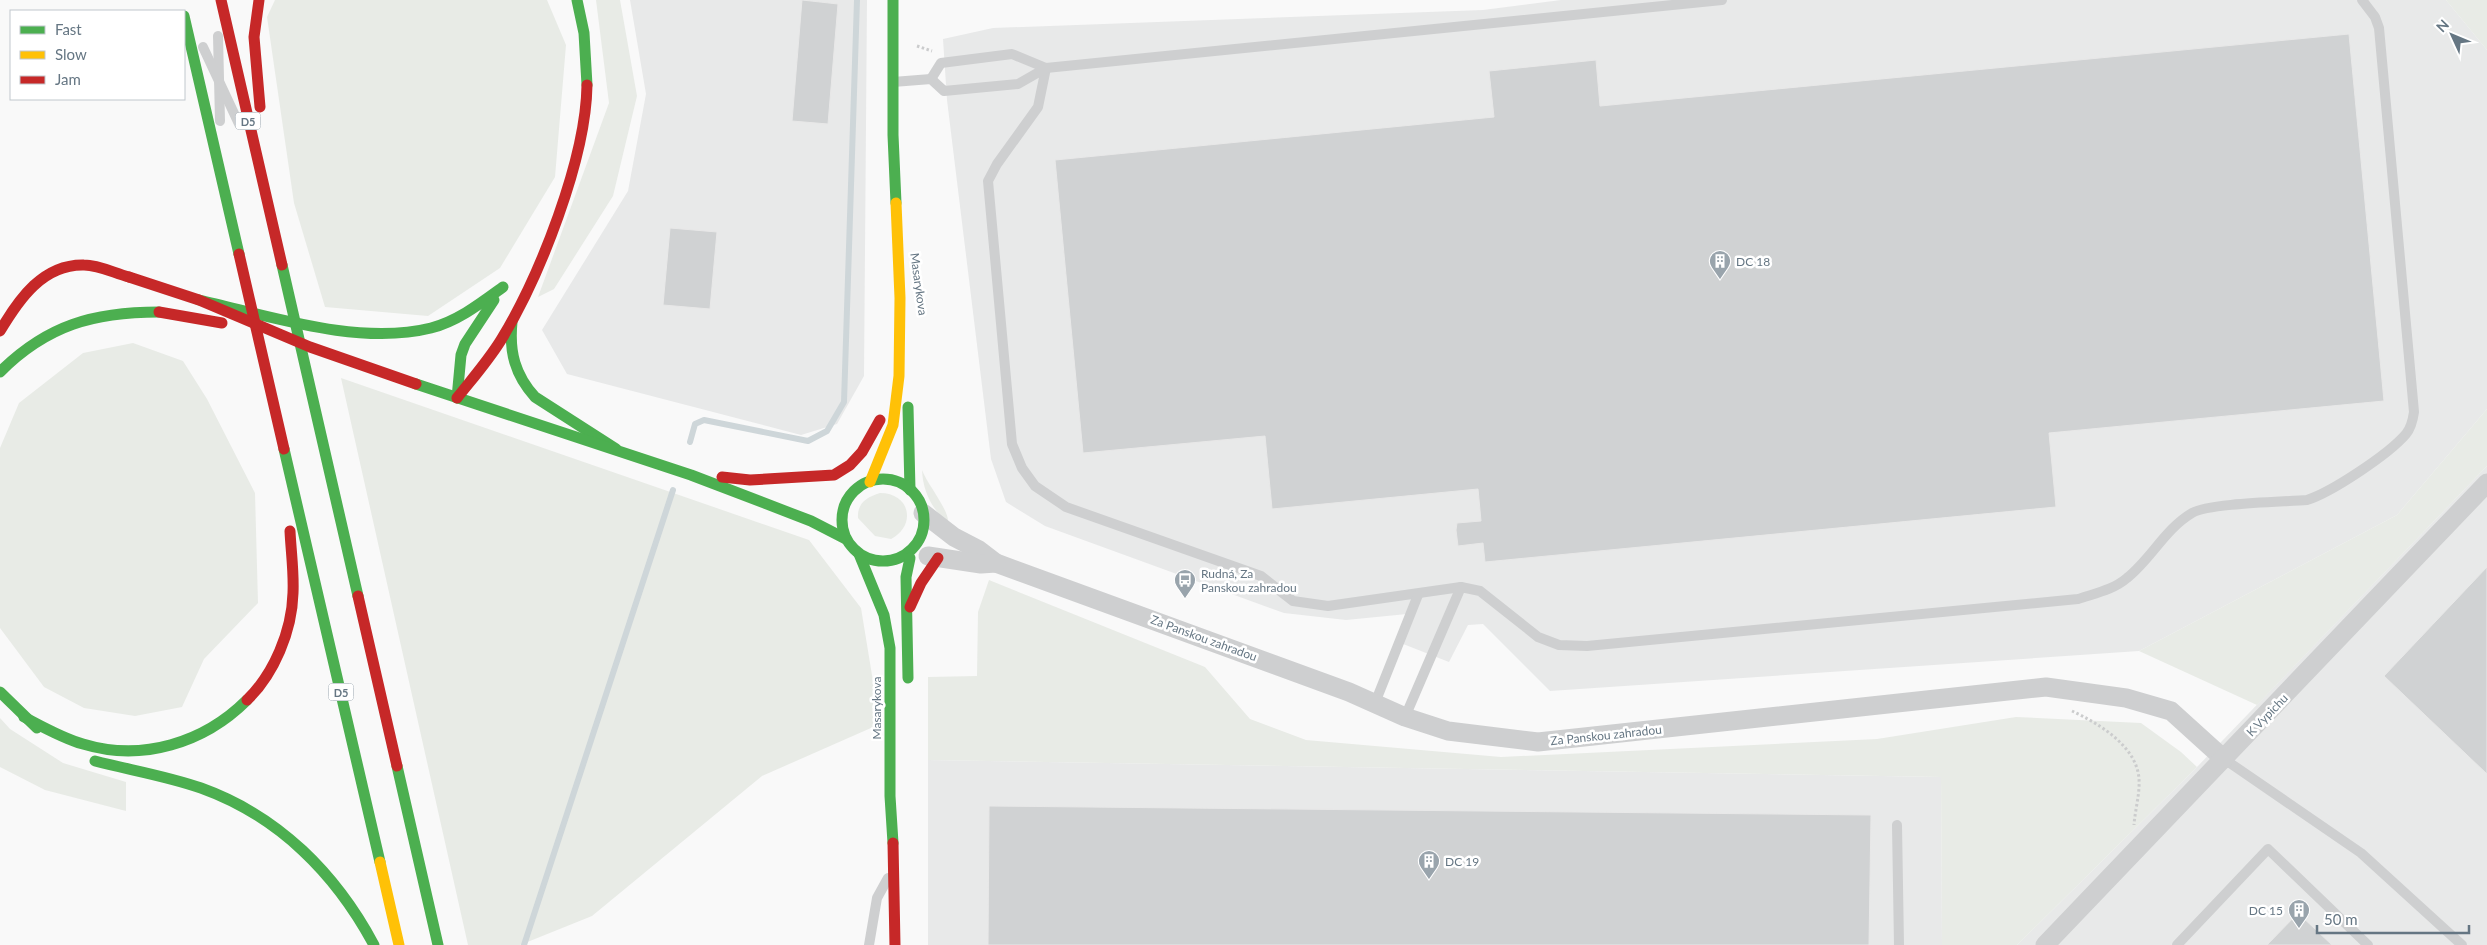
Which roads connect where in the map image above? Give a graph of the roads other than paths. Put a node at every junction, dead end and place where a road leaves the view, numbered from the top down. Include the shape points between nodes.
1 (219, 0) edge
2 (259, 0) edge
3 (577, 0) edge
4 (893, 0) edge
5 (1722, 0) edge
6 (2362, 0) edge
7 (185, 15) edge
8 (185, 19) edge
9 (1046, 68) junction
10 (931, 79) junction
11 (219, 82) junction
12 (893, 82) junction
13 (259, 168) junction
14 (222, 175) junction
15 (558, 215) junction
16 (898, 232) junction
17 (275, 243) junction
18 (531, 252) dead end
19 (199, 300) junction
20 (513, 316) junction
21 (0, 331) edge
22 (310, 347) junction
23 (0, 372) edge
24 (457, 398) junction
25 (282, 439) junction
26 (616, 450) junction
27 (690, 474) junction
28 (750, 480) junction
29 (870, 482) junction
30 (2487, 483) edge
31 (788, 490) dead end
32 (910, 490) junction
33 (923, 512) junction
34 (846, 539) junction
35 (859, 554) junction
36 (908, 556) junction
37 (938, 558) junction
38 (996, 563) junction
39 (1461, 587) junction
40 (1418, 595) junction
41 (908, 615) junction
42 (0, 692) edge
43 (908, 692) dead end
44 (1375, 704) junction
45 (1405, 716) junction
46 (24, 717) junction
47 (2224, 759) junction
48 (903, 811) dead end
49 (1897, 825) dead end
50 (895, 867) junction
51 (374, 945) edge
52 (399, 945) edge
53 (438, 945) edge
54 (869, 945) edge
55 (895, 945) edge
56 (1899, 945) edge
57 (2045, 945) edge
58 (2177, 945) edge
59 (2368, 945) edge
60 (2462, 945) edge

1 - 11 lane, D5
1 - 13 main road, D5
2 - 17 main road via 254,37
3 - 15 main road via 587,60 586,116 575,167
4 - 12 main road, Masarykova
5 - 9 lane
6 - 39 lane via 2379,28 2414,412 2407,432 2398,442 2336,487 2306,500 2217,507 2194,512 2177,525 2128,577 2111,589 2078,599 1587,646 1559,645 1538,637 1480,591
7 - 11 lane, D5
8 - 14 main road, D5
9 - 10 lane via 1018,84 944,91
9 - 10 lane via 1012,54 941,63
9 - 40 lane via 1038,107 988,181 1012,444 1022,468 1035,486 1066,507 1261,576 1293,601 1328,606
10 - 12 lane
11 - 13 lane, D5
11 - 14 lane, D5
12 - 16 main road, Masarykova
13 - 17 main road, D5
14 - 25 main road, D5
15 - 18 main road
15 - 20 main road
16 - 28 main road via 888,313 889,364 884,403 873,437 856,460 834,475
16 - 29 main road, Masarykova via 900,298 896,412 889,440
16 - 32 main road, Masarykova via 912,316 907,435
17 - 53 main road, D5
19 - 21 main road via 129,277 73,265 52,271 26,292
19 - 22 main road
19 - 24 main road via 349,331 397,333 432,328 453,319 506,283 465,344
20 - 24 main road via 492,354
20 - 26 main road via 511,356 514,368 527,389
22 - 23 main road via 224,324 159,312 102,314 68,324 37,340
22 - 24 main road
24 - 26 main road
25 - 46 main road via 293,599 283,643 257,690 245,704 206,733 180,744 152,750 90,746
25 - 52 main road, D5
26 - 27 main road
27 - 28 main road
27 - 34 main road via 812,521
28 - 31 main road
29 - 32 main road via 892,481
29 - 34 main road via 844,498 842,526
30 - 47 street, K Vypichu
32 - 33 main road
33 - 36 main road via 921,534
33 - 38 street, Za Panskou zahradou via 954,537
34 - 35 main road
35 - 36 main road via 883,561
35 - 50 main road, Masarykova via 884,615 890,648 890,796
36 - 37 street, Za Panskou zahradou
36 - 41 main road
37 - 38 street, Za Panskou zahradou
37 - 41 main road via 921,583
38 - 44 street, Za Panskou zahradou
39 - 40 lane
39 - 45 lane
40 - 44 lane
41 - 43 main road
42 - 46 main road
44 - 45 street, Za Panskou zahradou
45 - 47 street, Za Panskou zahradou via 1448,731 1538,742 2046,688 2126,698 2172,711
46 - 51 main road via 56,744 74,754 206,790 263,818 321,867 351,904
47 - 57 street, K Vypichu
47 - 60 lane via 2361,852
48 - 50 main road, Masarykova
49 - 56 lane
50 - 54 lane via 877,898
50 - 55 main road, Masarykova
58 - 59 lane via 2268,849

